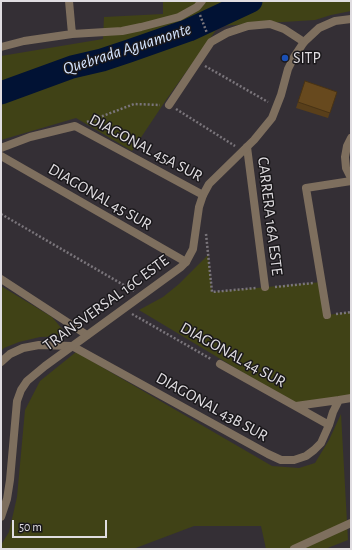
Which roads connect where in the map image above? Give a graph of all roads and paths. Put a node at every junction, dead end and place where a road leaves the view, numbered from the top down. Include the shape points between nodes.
1 (69, 1) edge
2 (200, 4) edge
3 (202, 18) dead end
4 (351, 19) edge
5 (206, 30) dead end
6 (72, 34) junction
7 (304, 42) junction
8 (1, 47) edge
9 (197, 62) junction
10 (169, 105) junction
11 (277, 107) junction
12 (75, 126) junction
13 (351, 138) edge
14 (1, 148) edge
15 (245, 150) junction
16 (1, 156) edge
17 (351, 179) edge
18 (203, 195) junction
19 (1, 214) edge
20 (206, 232) dead end
21 (186, 262) junction
22 (1, 279) edge
23 (265, 287) dead end
24 (212, 292) dead end
25 (142, 295) junction
26 (123, 309) junction
27 (351, 312) edge
28 (327, 315) joint
29 (87, 335) junction
30 (72, 346) junction
31 (1, 362) edge
32 (220, 364) joint
33 (351, 398) edge
34 (339, 400) junction
35 (296, 406) junction
36 (329, 425) junction
37 (4, 500) edge
38 (1, 517) edge
39 (351, 523) edge
40 (294, 549) edge

1 - 6 street
2 - 6 street via 180,17 141,27 122,31
3 - 5 path
4 - 7 street, TRANSVERSAL 16C ESTE via 326,24
6 - 8 street
7 - 9 street via 284,29 270,24 248,26 210,42
7 - 11 street, TRANSVERSAL 16C ESTE via 288,68
9 - 10 street
9 - 11 path
10 - 12 path via 134,104
10 - 15 path
11 - 15 street, TRANSVERSAL 16C ESTE via 272,118
12 - 14 street via 30,137
12 - 18 street, DIAGONAL 45A SUR
13 - 17 street via 345,157
15 - 18 street, TRANSVERSAL 16C ESTE via 209,184
15 - 23 street, CARRERA 16A ESTE
16 - 21 street, DIAGONAL 45 SUR
17 - 28 street via 306,188
18 - 21 street, TRANSVERSAL 16C ESTE via 193,249
19 - 25 path
20 - 24 path
21 - 25 street, TRANSVERSAL 16C ESTE
22 - 29 street
25 - 26 street, TRANSVERSAL 16C ESTE
26 - 29 street, TRANSVERSAL 16C ESTE
26 - 32 path, DIAGONAL 44 SUR
27 - 28 path
29 - 30 street, TRANSVERSAL 16C ESTE
30 - 31 street via 39,345 24,348 10,354
30 - 36 street, DIAGONAL 43B SUR via 281,460 294,460 306,456 321,443
30 - 37 street, TRANSVERSAL 16C ESTE via 44,366 20,390 10,480
32 - 35 street, DIAGONAL 44 SUR
33 - 34 street
34 - 35 street
34 - 36 street, DIAGONAL 43B SUR
35 - 36 street, DIAGONAL 44 SUR
37 - 38 street, TRANSVERSAL 16C ESTE
39 - 40 street

